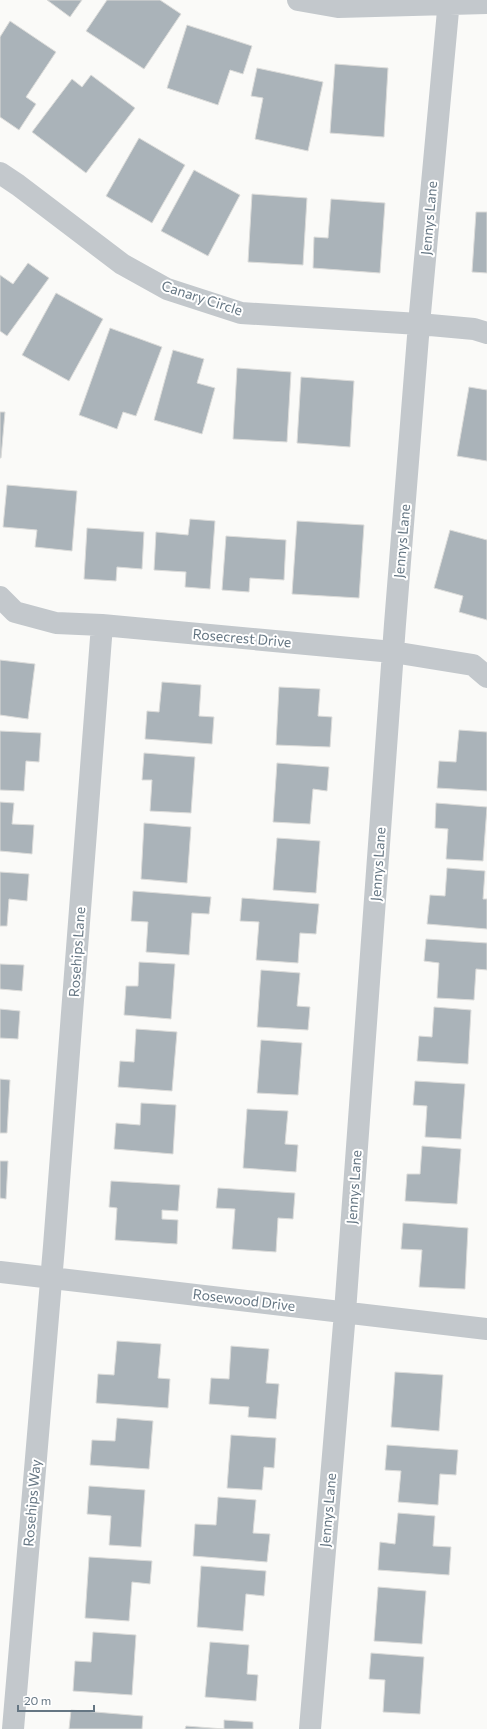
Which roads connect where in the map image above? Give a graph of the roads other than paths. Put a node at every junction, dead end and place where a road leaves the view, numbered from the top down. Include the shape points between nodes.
1 (298, 0) edge
2 (449, 2) edge
3 (487, 3) edge
4 (0, 173) edge
5 (419, 324) junction
6 (487, 332) edge
7 (0, 597) edge
8 (102, 625) junction
9 (393, 652) junction
10 (487, 677) edge
11 (0, 1272) edge
12 (51, 1278) junction
13 (345, 1312) junction
14 (487, 1329) edge
15 (14, 1729) edge
16 (310, 1729) edge

1 - 2 street via 338,7
2 - 3 street
2 - 5 street, Jennys Lane
4 - 5 street, Canary Circle via 122,264 167,289 241,313
5 - 6 street, Canary Circle
5 - 9 street, Jennys Lane
7 - 8 street, Rosecrest Drive via 15,612 56,623
8 - 9 street, Rosecrest Drive
8 - 12 street, Rosehips Lane
9 - 10 street, Rosecrest Drive via 473,665
9 - 13 street, Jennys Lane
11 - 12 street, Rosewood Drive
12 - 13 street, Rosewood Drive
12 - 15 street, Rosehips Way
13 - 14 street, Rosewood Drive
13 - 16 street, Jennys Lane

